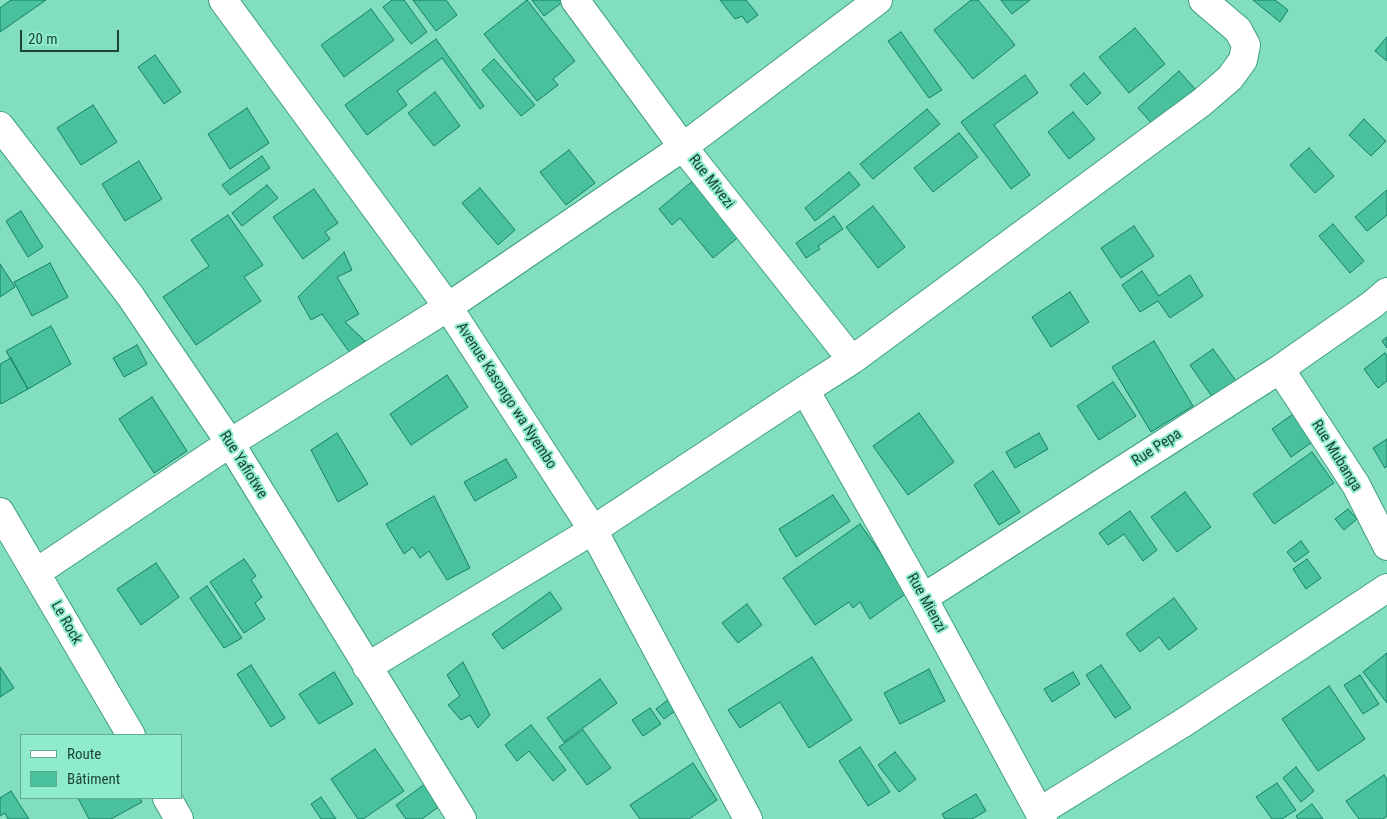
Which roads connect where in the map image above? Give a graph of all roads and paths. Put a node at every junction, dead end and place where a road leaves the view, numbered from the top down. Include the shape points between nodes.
1 (223, 0) edge
2 (575, 0) edge
3 (878, 0) edge
4 (1203, 0) edge
5 (0, 126) edge
6 (684, 146) junction
7 (1387, 292) edge
8 (448, 307) junction
9 (852, 360) junction
10 (1280, 369) junction
11 (804, 390) junction
12 (230, 443) junction
13 (0, 512) edge
14 (593, 530) junction
15 (1387, 546) edge
16 (37, 572) junction
17 (1387, 588) edge
18 (923, 598) junction
19 (367, 667) junction
20 (130, 734) edge
21 (168, 799) edge
22 (1041, 815) edge
23 (179, 819) edge
24 (462, 819) edge
25 (748, 819) edge

1 - 8 street, Avenue Kasongo wa Nyembo
2 - 6 street, Rue Mivezi
3 - 6 street
4 - 9 street via 1238,30 1246,45 1243,60 1230,78 1201,103
5 - 12 street, Rue Yafiotwe via 129,294
6 - 8 street
6 - 9 street, Rue Mivezi
7 - 10 street, Rue Pepa
8 - 12 street
8 - 14 street, Avenue Kasongo wa Nyembo
9 - 11 street
10 - 15 street, Rue Mubanga via 1356,485
10 - 18 street, Rue Pepa
11 - 14 street
11 - 18 street, Rue Mienzi
12 - 16 street
12 - 19 street, Rue Yafiotwe
13 - 16 street, Le Rock
14 - 19 street
14 - 25 street, Avenue Kasongo wa Nyembo
16 - 20 street, Le Rock
17 - 22 street
18 - 22 street, Rue Mienzi
19 - 24 street, Rue Yafiotwe
21 - 23 street

